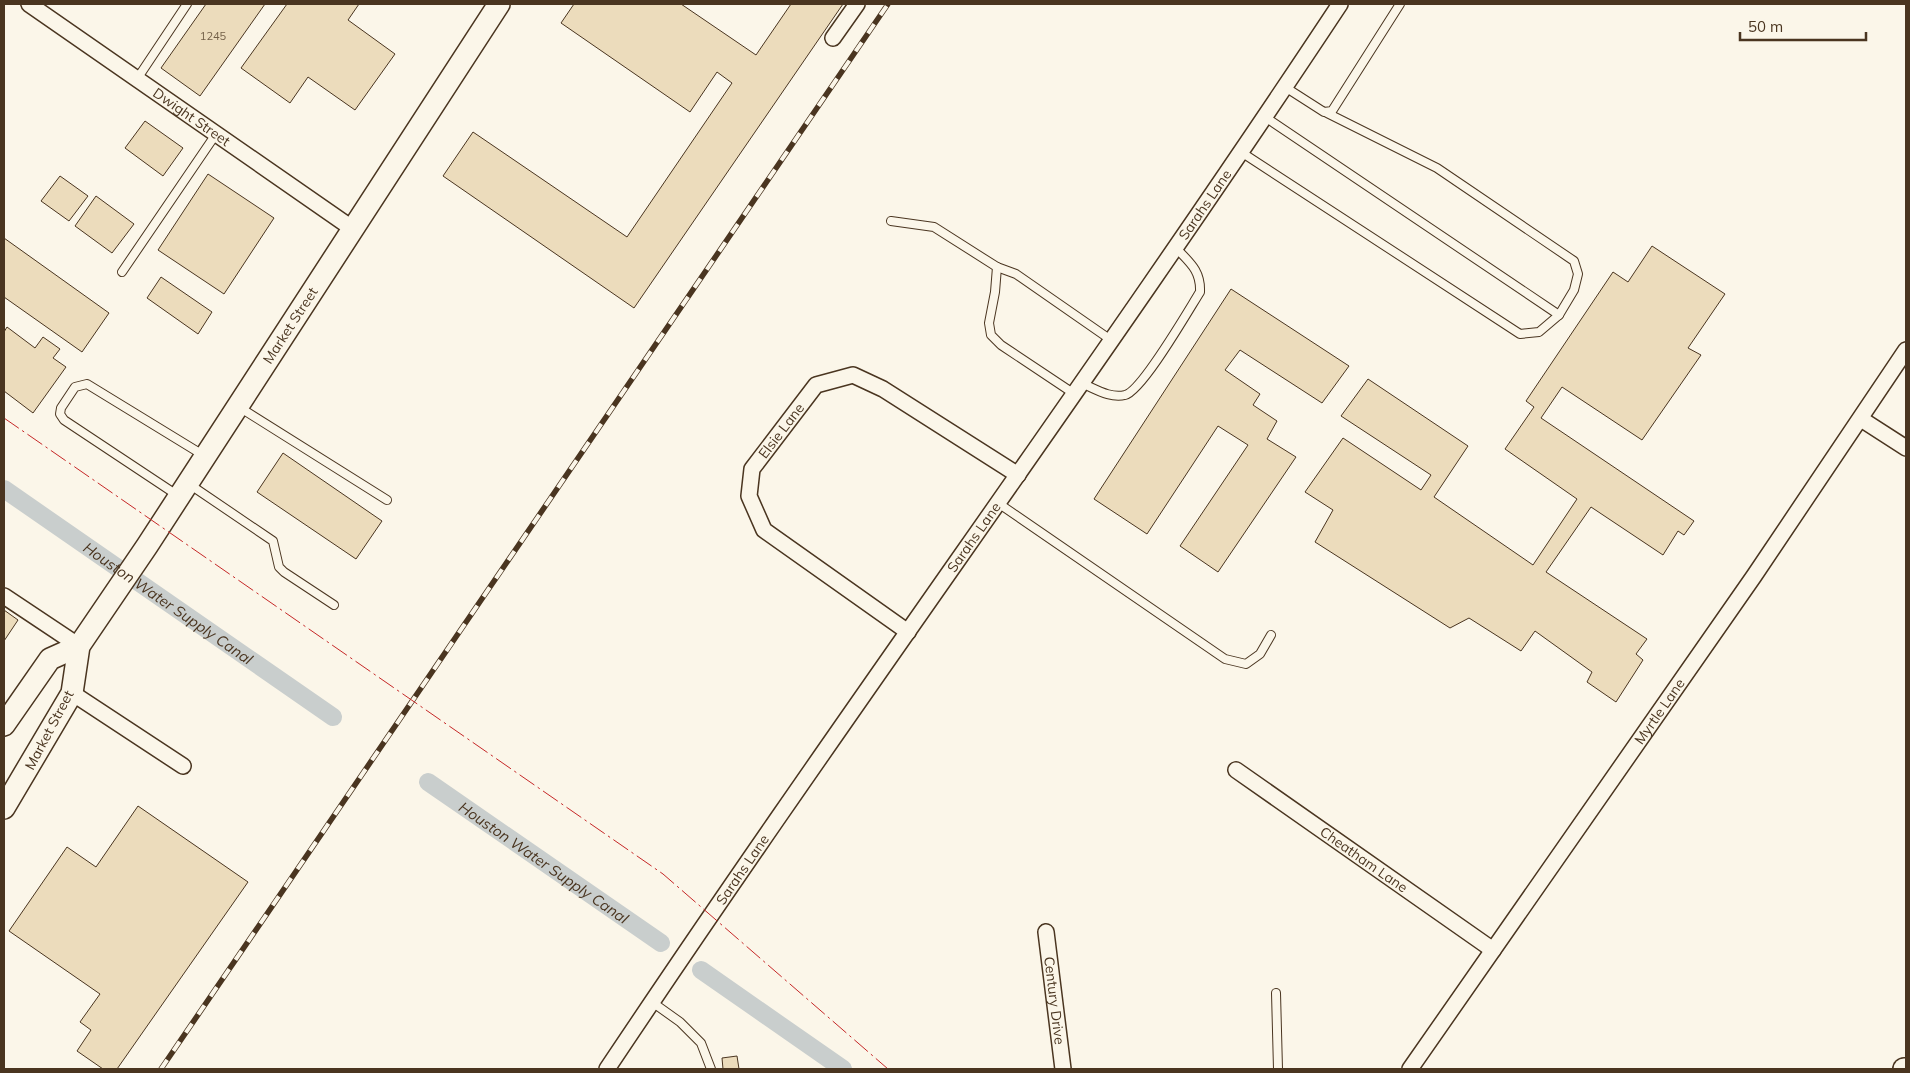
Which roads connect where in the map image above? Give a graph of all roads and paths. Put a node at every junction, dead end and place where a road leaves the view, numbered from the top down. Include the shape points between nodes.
1 (29, 4) edge
2 (187, 4) edge
3 (499, 4) edge
4 (857, 4) edge
5 (1340, 4) edge
6 (1400, 4) edge
7 (834, 38) dead end
8 (137, 78) junction
9 (1285, 87) junction
10 (1327, 113) junction
11 (1265, 117) junction
12 (216, 134) junction
13 (1240, 152) junction
14 (891, 221) dead end
15 (353, 229) junction
16 (1175, 247) junction
17 (997, 267) junction
18 (122, 272) dead end
19 (1559, 315) junction
20 (1111, 340) junction
21 (1906, 350) edge
22 (1077, 388) junction
23 (238, 406) junction
24 (1861, 419) junction
25 (1906, 448) edge
26 (204, 456) junction
27 (1018, 475) junction
28 (183, 489) junction
29 (387, 500) dead end
30 (998, 503) junction
31 (4, 596) edge
32 (334, 605) dead end
33 (908, 632) junction
34 (1271, 635) dead end
35 (78, 646) junction
36 (72, 693) junction
37 (4, 725) edge
38 (183, 766) dead end
39 (1236, 770) dead end
40 (4, 808) edge
41 (1046, 932) dead end
42 (1493, 950) junction
43 (1276, 993) dead end
44 (652, 1002) junction
45 (607, 1069) edge
46 (711, 1069) edge
47 (1063, 1069) edge
48 (1278, 1069) edge
49 (1410, 1069) edge

1 - 8 street, Dwight Street
2 - 8 lane
3 - 15 main road, Market Street
4 - 7 street
5 - 9 street, Sarahs Lane
6 - 10 lane via 1332,111
8 - 12 street, Dwight Street
9 - 10 lane
9 - 11 street, Sarahs Lane
10 - 19 lane via 1437,168 1574,262 1578,274 1574,290
11 - 13 street, Sarahs Lane
11 - 19 lane
12 - 15 street, Dwight Street
12 - 18 lane
13 - 16 street, Sarahs Lane
13 - 19 lane via 1520,334 1539,332
14 - 17 lane via 934,228
15 - 23 main road, Market Street
16 - 20 street, Sarahs Lane
16 - 22 lane via 1195,268 1201,281 1200,292 1141,383 1126,395 1116,396
17 - 20 lane via 1016,274
17 - 22 lane via 989,323 991,335 1001,346
20 - 22 street, Sarahs Lane
21 - 24 street, Myrtle Lane
22 - 27 street, Sarahs Lane
23 - 26 main road, Market Street
23 - 29 lane
24 - 25 street
24 - 42 street, Myrtle Lane
26 - 28 main road, Market Street
26 - 28 lane via 87,384 75,387 61,408 64,420
27 - 30 street, Sarahs Lane
27 - 33 street, Elsie Lane via 883,390 853,375 816,386 752,469 749,496 764,530
28 - 32 lane via 273,542 279,567
28 - 35 main road, Market Street
30 - 33 street, Sarahs Lane
30 - 34 lane via 1225,659 1246,664 1260,654
31 - 35 street
33 - 44 street, Sarahs Lane
35 - 36 main road, Market Street
35 - 37 main road via 50,659
36 - 38 street
36 - 40 main road, Market Street
39 - 42 street, Cheatham Lane
41 - 47 street, Century Drive
42 - 49 street, Myrtle Lane
43 - 48 lane
44 - 45 street, Sarahs Lane
44 - 46 lane via 680,1022 701,1043

